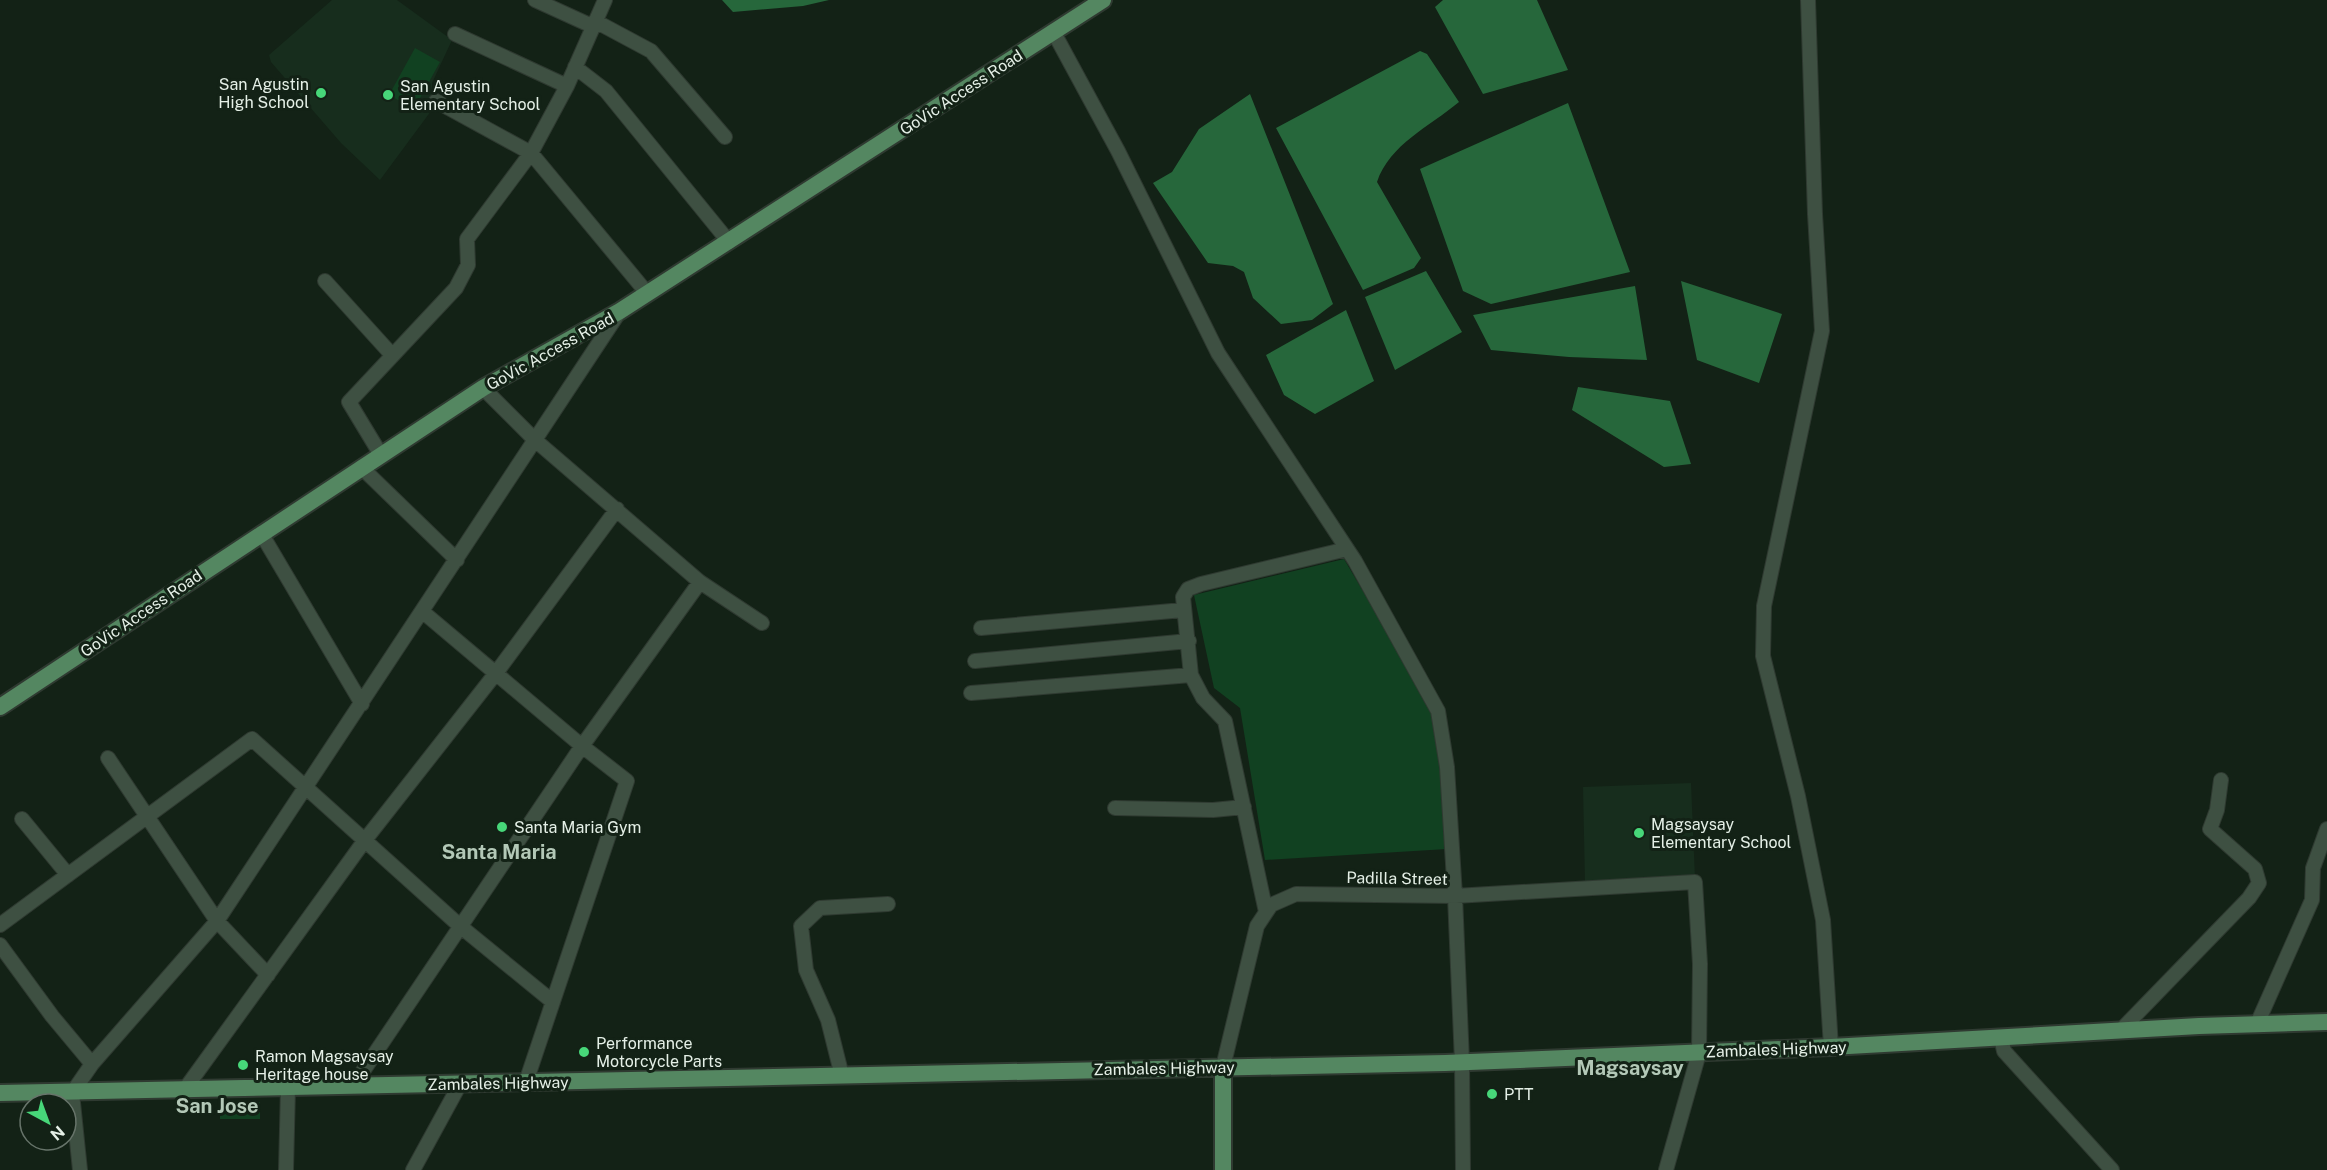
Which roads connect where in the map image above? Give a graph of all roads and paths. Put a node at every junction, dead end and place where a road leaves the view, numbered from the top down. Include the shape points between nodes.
1 (535, 0) edge
2 (605, 0) edge
3 (1103, 0) edge
4 (1808, 0) edge
5 (594, 23) junction
6 (1053, 31) junction
7 (455, 34) dead end
8 (575, 67) junction
9 (567, 86) junction
10 (436, 101) dead end
11 (725, 137) dead end
12 (531, 153) junction
13 (729, 242) junction
14 (325, 281) dead end
15 (647, 293) junction
16 (620, 311) junction
17 (393, 355) junction
18 (483, 388) junction
19 (535, 440) junction
20 (381, 455) junction
21 (361, 467) junction
22 (618, 509) junction
23 (261, 533) junction
24 (1347, 549) junction
25 (457, 560) junction
26 (700, 582) junction
27 (1183, 610) junction
28 (423, 612) junction
29 (762, 623) dead end
30 (981, 628) dead end
31 (1189, 641) junction
32 (975, 661) dead end
33 (496, 673) junction
34 (1191, 675) junction
35 (971, 693) dead end
36 (362, 704) junction
37 (0, 707) edge
38 (582, 746) junction
39 (108, 758) dead end
40 (2221, 780) dead end
41 (307, 789) junction
42 (1244, 807) junction
43 (1115, 808) dead end
44 (147, 818) junction
45 (22, 819) dead end
46 (2327, 828) edge
47 (365, 840) junction
48 (68, 875) junction
49 (1455, 896) junction
50 (888, 904) dead end
51 (1266, 912) junction
52 (218, 921) junction
53 (0, 925) edge
54 (460, 926) junction
55 (0, 945) edge
56 (268, 975) junction
57 (553, 1002) junction
58 (2327, 1022) edge
59 (2257, 1024) junction
60 (2120, 1031) junction
61 (2001, 1038) junction
62 (1831, 1047) junction
63 (1699, 1053) junction
64 (1462, 1062) junction
65 (92, 1064) junction
66 (1223, 1067) junction
67 (842, 1076) junction
68 (526, 1082) junction
69 (460, 1084) junction
70 (353, 1086) junction
71 (288, 1088) junction
72 (185, 1089) junction
73 (73, 1092) edge
74 (0, 1093) edge
75 (18, 1093) edge
76 (78, 1093) edge
77 (78, 1151) edge
78 (80, 1170) edge
79 (286, 1170) edge
80 (413, 1170) edge
81 (1223, 1170) edge
82 (1463, 1170) edge
83 (1666, 1170) edge
84 (2112, 1170) edge

1 - 5 street
2 - 5 street
3 - 6 main road, GoVic Access Road
4 - 62 street via 1822,331 1764,606 1763,656 1798,796 1823,920
5 - 8 street
5 - 11 street via 651,51
6 - 13 main road, GoVic Access Road
6 - 24 street via 1118,151 1218,353
7 - 9 street
8 - 9 street
8 - 13 street via 606,91
9 - 12 street
10 - 12 street
12 - 15 street
12 - 17 street via 467,239 468,265 456,288
13 - 15 main road, GoVic Access Road
14 - 17 street
15 - 16 main road, GoVic Access Road
16 - 18 main road, GoVic Access Road
16 - 19 street
17 - 20 street via 349,402
18 - 19 street
18 - 20 main road, GoVic Access Road
19 - 22 street
19 - 25 street
20 - 21 main road, GoVic Access Road
21 - 23 main road, GoVic Access Road
21 - 25 street
22 - 26 street
22 - 33 street
23 - 36 street
23 - 37 main road, GoVic Access Road
24 - 27 street via 1188,589 1183,597
24 - 49 street via 1438,711 1447,767
25 - 28 street
26 - 29 street
26 - 38 street
27 - 30 street
27 - 31 street
28 - 33 street
28 - 36 street
31 - 32 street
31 - 34 street
33 - 38 street
33 - 47 street
34 - 35 street
34 - 42 street via 1203,698 1226,721
36 - 41 street
38 - 54 street
38 - 57 street via 627,781
39 - 44 street
40 - 60 street via 2210,829 2255,869 2259,883
41 - 44 street via 252,739
41 - 47 street
41 - 52 street
42 - 43 street
42 - 51 street
44 - 48 street
44 - 52 street
45 - 48 street
46 - 59 street via 2313,868 2312,900
47 - 54 street
47 - 56 street
48 - 53 street
49 - 51 street, Padilla Street via 1296,894 1271,905
49 - 63 street, Padilla Street via 1695,882 1700,964
49 - 64 street
50 - 67 street via 820,908 801,926 806,970 828,1020
51 - 66 street via 1257,926
52 - 56 street
52 - 65 street
54 - 57 street
54 - 70 street
55 - 65 street
56 - 72 street
57 - 68 street
58 - 59 main road, Zambales Highway
59 - 60 main road, Zambales Highway
60 - 61 main road, Zambales Highway
61 - 62 main road, Zambales Highway
61 - 84 street via 2004,1051
62 - 63 main road, Zambales Highway
63 - 64 main road, Zambales Highway
63 - 83 street
64 - 66 main road, Zambales Highway
64 - 82 street
65 - 73 street
66 - 67 main road, Zambales Highway
66 - 81 main road
67 - 68 main road, Zambales Highway
68 - 69 main road, Zambales Highway
69 - 70 main road, Zambales Highway
69 - 80 street
70 - 71 main road, Zambales Highway
71 - 72 main road, Zambales Highway
71 - 79 street
72 - 76 main road, Zambales Highway
74 - 75 main road, Zambales Highway
77 - 78 street

